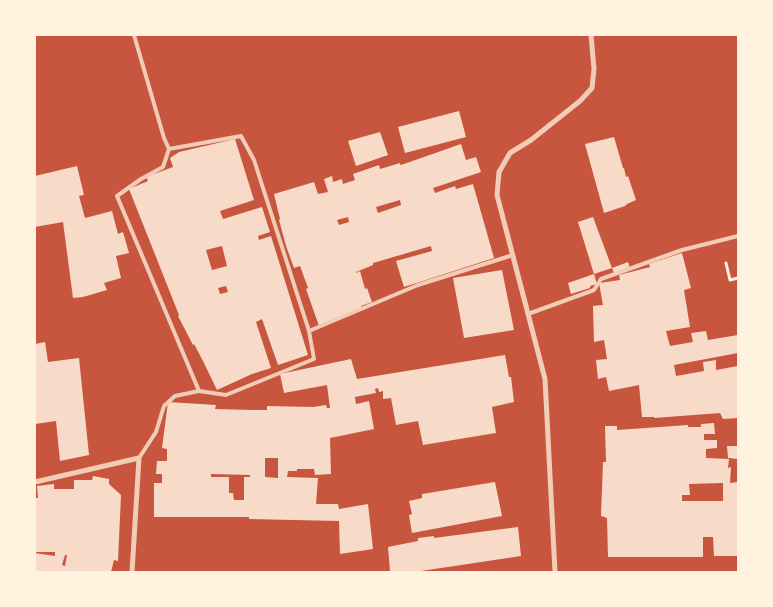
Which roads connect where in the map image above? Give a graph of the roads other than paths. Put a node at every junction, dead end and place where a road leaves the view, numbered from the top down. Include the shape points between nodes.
1 (134, 35) edge
2 (592, 35) edge
3 (169, 149) junction
4 (738, 236) edge
5 (513, 255) junction
6 (528, 314) junction
7 (309, 331) junction
8 (199, 391) junction
9 (138, 458) junction
10 (35, 482) edge
11 (132, 572) edge
12 (554, 572) edge

1 - 3 lane
2 - 5 street via 592,88 531,140 510,153 499,172 497,195
3 - 7 lane via 241,136 254,160
3 - 8 lane via 162,167 117,196
4 - 6 lane via 682,250 601,279 594,290
5 - 6 street
5 - 7 lane via 418,285
6 - 12 street via 545,379
7 - 8 lane via 314,359 226,396
8 - 9 lane via 175,396 164,406 156,432
9 - 10 street
9 - 11 street

